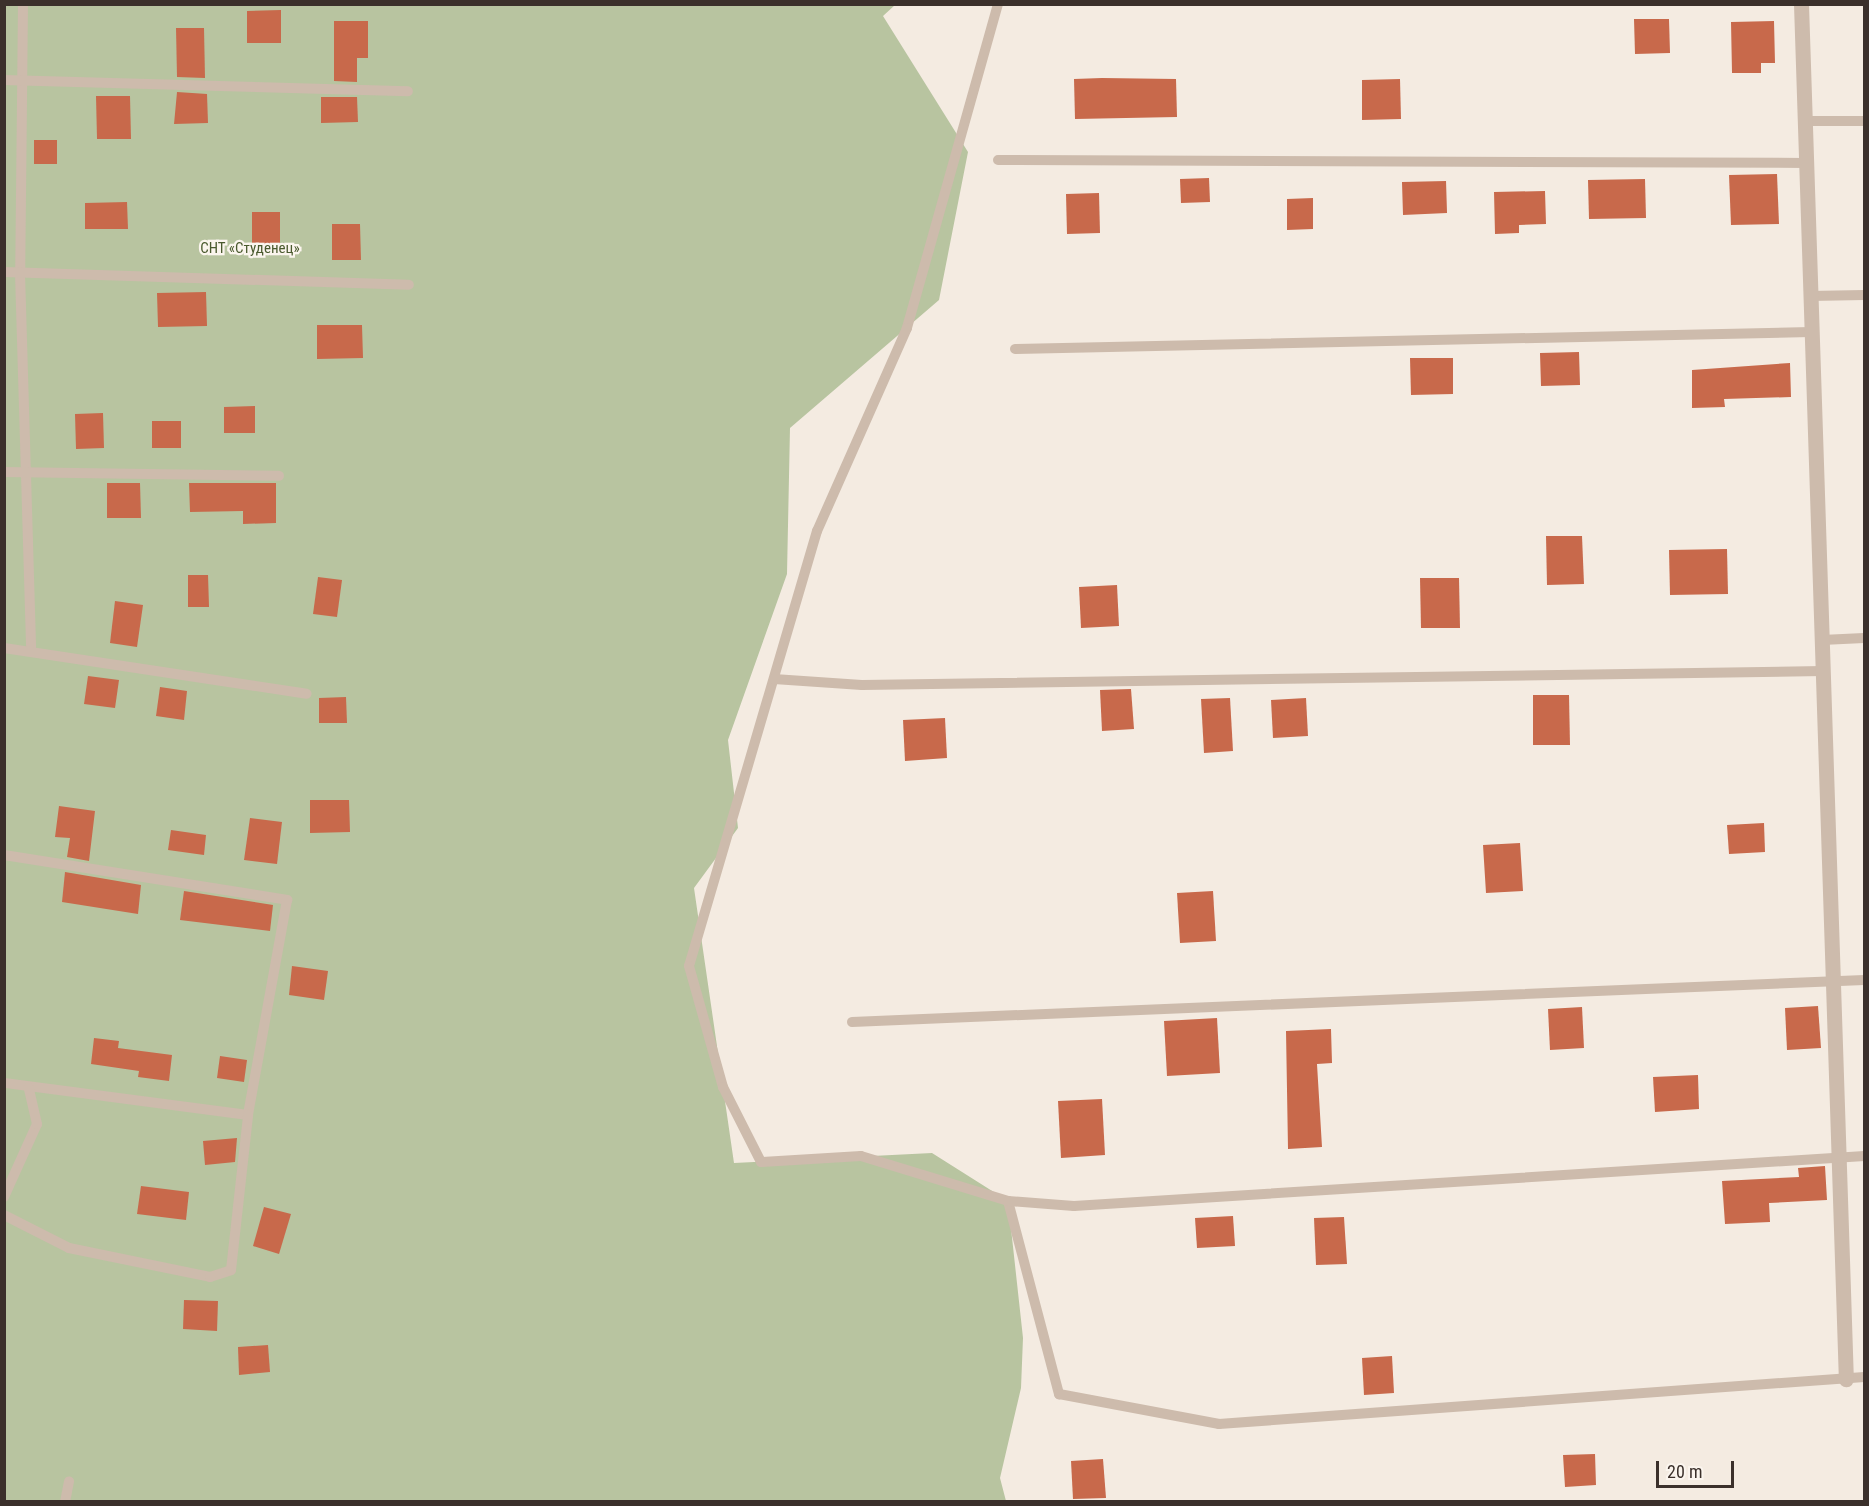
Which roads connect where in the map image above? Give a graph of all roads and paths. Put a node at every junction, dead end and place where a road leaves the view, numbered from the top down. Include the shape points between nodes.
1 (23, 4) edge
2 (998, 4) edge
3 (1801, 4) edge
4 (4, 80) edge
5 (21, 81) junction
6 (408, 91) dead end
7 (1804, 121) junction
8 (1864, 121) edge
9 (998, 160) dead end
10 (1806, 163) junction
11 (4, 272) edge
12 (20, 273) junction
13 (409, 285) dead end
14 (1864, 295) edge
15 (1810, 296) junction
16 (1812, 332) junction
17 (1015, 349) dead end
18 (4, 472) edge
19 (23, 472) junction
20 (279, 476) dead end
21 (1864, 638) edge
22 (1822, 640) junction
23 (4, 648) edge
24 (31, 652) junction
25 (1823, 672) junction
26 (774, 679) junction
27 (307, 694) dead end
28 (4, 855) edge
29 (1864, 980) edge
30 (1833, 982) junction
31 (852, 1022) dead end
32 (4, 1083) edge
33 (29, 1088) junction
34 (248, 1115) junction
35 (1864, 1156) edge
36 (1839, 1158) junction
37 (4, 1197) edge
38 (1008, 1201) junction
39 (4, 1215) edge
40 (1864, 1377) edge
41 (1846, 1380) junction
42 (69, 1481) dead end
43 (65, 1502) edge

1 - 5 lane
2 - 26 lane via 907,328 818,531
3 - 7 street
4 - 5 lane
5 - 6 lane
5 - 12 lane
7 - 8 lane
7 - 10 street
9 - 10 lane
10 - 15 street
11 - 12 lane
12 - 13 lane
12 - 19 lane
14 - 15 lane
15 - 16 street
16 - 17 lane
16 - 22 street
18 - 19 lane
19 - 20 lane
19 - 24 lane
21 - 22 lane
22 - 25 street
23 - 24 lane
24 - 27 lane
25 - 26 lane via 862,685
25 - 30 street
26 - 38 lane via 689,966 723,1087 761,1162 861,1156
28 - 34 lane via 287,900
29 - 30 lane
30 - 31 lane
30 - 36 street
32 - 33 lane
33 - 34 lane
33 - 37 lane via 37,1124
34 - 39 lane via 231,1270 210,1277 69,1248
35 - 36 lane
36 - 38 lane via 1074,1206
36 - 41 street
38 - 41 lane via 1059,1394 1219,1424
40 - 41 lane
42 - 43 lane

